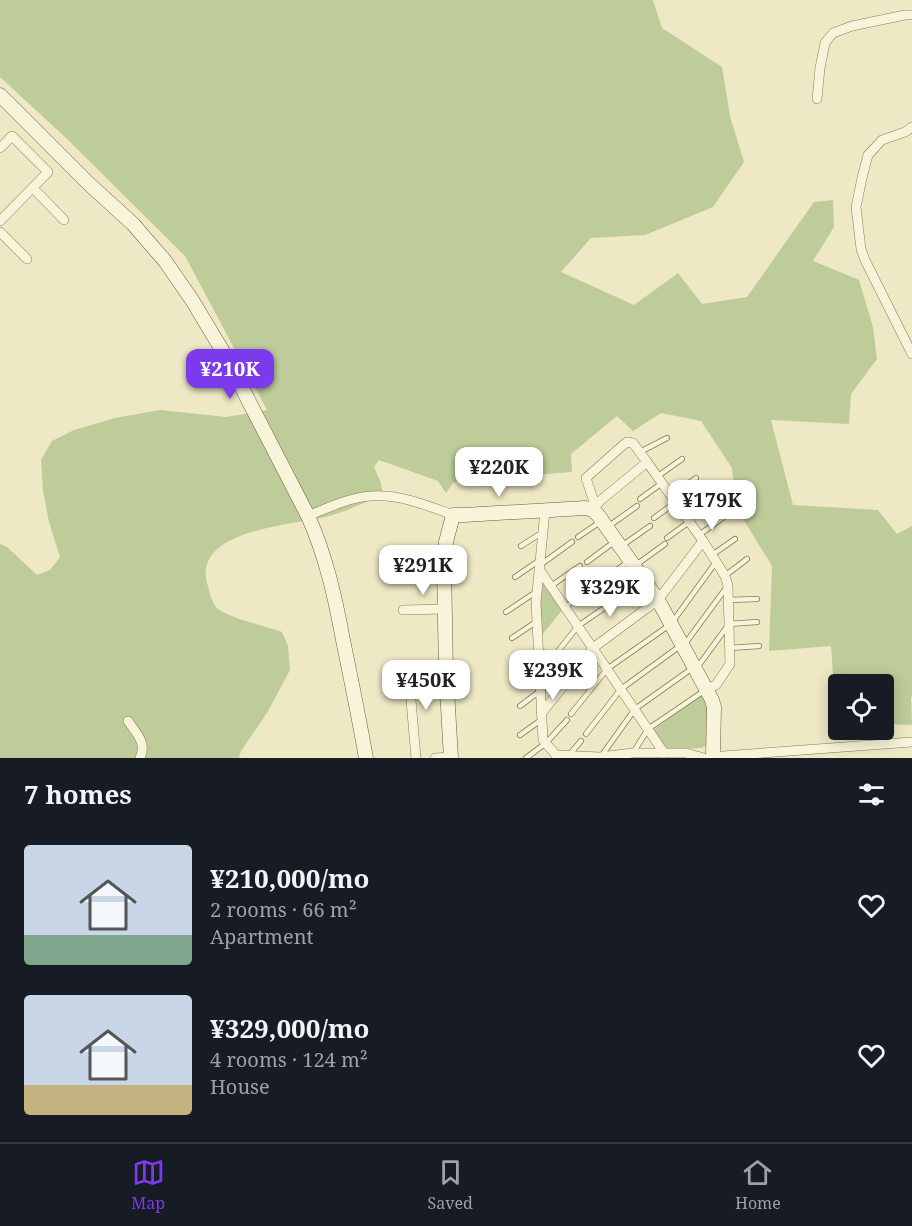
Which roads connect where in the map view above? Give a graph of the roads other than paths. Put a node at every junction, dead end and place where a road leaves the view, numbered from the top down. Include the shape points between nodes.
1 (912, 15) edge
2 (0, 95) edge
3 (817, 99) dead end
4 (912, 128) edge
5 (0, 148) edge
6 (33, 188) junction
7 (64, 220) dead end
8 (0, 221) edge
9 (0, 232) edge
10 (27, 259) dead end
11 (912, 354) edge
12 (667, 438) dead end
13 (640, 452) junction
14 (681, 459) dead end
15 (647, 462) junction
16 (696, 478) dead end
17 (660, 479) junction
18 (710, 498) dead end
19 (674, 499) junction
20 (640, 500) dead end
21 (637, 506) dead end
22 (544, 511) junction
23 (453, 515) junction
24 (308, 516) junction
25 (724, 517) dead end
26 (654, 518) dead end
27 (687, 518) junction
28 (601, 519) junction
29 (650, 526) dead end
30 (543, 532) junction
31 (578, 537) dead end
32 (667, 538) dead end
33 (701, 538) junction
34 (735, 538) dead end
35 (572, 542) dead end
36 (619, 544) junction
37 (664, 544) dead end
38 (521, 546) dead end
39 (714, 559) junction
40 (747, 559) dead end
41 (586, 562) dead end
42 (632, 563) junction
43 (540, 565) junction
44 (580, 566) dead end
45 (515, 577) dead end
46 (644, 580) junction
47 (726, 581) junction
48 (551, 586) junction
49 (537, 592) junction
50 (757, 599) dead end
51 (658, 600) junction
52 (728, 600) junction
53 (565, 607) junction
54 (444, 609) junction
55 (403, 610) dead end
56 (506, 612) dead end
57 (536, 622) junction
58 (757, 622) dead end
59 (671, 624) junction
60 (729, 624) junction
61 (578, 626) junction
62 (512, 638) dead end
63 (682, 645) junction
64 (759, 646) dead end
65 (593, 648) junction
66 (729, 648) junction
67 (537, 651) junction
68 (517, 664) dead end
69 (694, 667) junction
70 (607, 669) junction
71 (446, 673) junction
72 (621, 689) junction
73 (706, 689) junction
74 (540, 691) junction
75 (520, 706) dead end
76 (635, 709) junction
77 (571, 714) dead end
78 (541, 717) junction
79 (567, 720) dead end
80 (128, 721) dead end
81 (648, 729) junction
82 (586, 734) dead end
83 (520, 735) dead end
84 (580, 741) dead end
85 (912, 742) edge
86 (546, 743) junction
87 (633, 753) junction
88 (664, 753) junction
89 (569, 754) junction
90 (600, 756) junction
91 (451, 757) edge
92 (707, 757) edge
93 (140, 758) edge
94 (366, 758) edge
95 (416, 758) edge
96 (435, 758) edge
97 (526, 758) edge

1 - 3 street via 833,33 825,43
2 - 24 street via 133,224 165,261 225,355
4 - 11 street via 882,140 868,155 856,207 861,249
5 - 6 street via 12,136 48,172
6 - 7 street
6 - 8 street
9 - 10 street
12 - 13 lane
13 - 15 street
13 - 28 street via 627,442 586,478
14 - 17 lane
15 - 17 street
15 - 28 street via 600,501
16 - 19 lane
17 - 19 street
17 - 20 lane
18 - 27 lane
19 - 26 lane
19 - 27 street
21 - 28 lane
22 - 23 street
22 - 28 street via 585,508
22 - 30 street
23 - 24 street via 406,499 369,496
23 - 54 street via 444,565
24 - 94 street via 331,582
25 - 33 lane
27 - 32 lane
27 - 33 street
28 - 31 lane
28 - 36 street
29 - 36 lane
30 - 38 lane
30 - 43 street
33 - 39 street
33 - 51 street
34 - 39 lane
35 - 43 lane
36 - 41 lane
36 - 42 street
37 - 42 lane
39 - 47 street
39 - 59 lane
40 - 47 lane
42 - 46 street
42 - 53 lane
43 - 45 lane
43 - 48 street
43 - 49 street
44 - 48 lane
46 - 51 street
46 - 61 lane
47 - 52 street
47 - 63 lane
48 - 53 street
49 - 56 lane
49 - 57 street
50 - 52 lane
51 - 59 street
51 - 65 street
52 - 60 street
53 - 61 street
54 - 55 street
54 - 71 street
57 - 62 lane
57 - 67 street
58 - 60 lane
59 - 63 street
59 - 70 lane
60 - 66 street
60 - 69 lane
61 - 65 street
61 - 67 lane via 555,655
63 - 69 street
63 - 72 lane
64 - 66 lane
65 - 70 street
65 - 78 street
66 - 73 street via 730,664 716,685
67 - 68 lane
67 - 74 street
69 - 73 street
69 - 76 lane
70 - 72 street
70 - 77 lane
71 - 91 street
71 - 95 street via 409,677
72 - 76 street
72 - 82 lane
73 - 81 lane
73 - 92 street via 714,707
74 - 75 lane
74 - 78 street
76 - 81 street
76 - 90 lane
78 - 83 lane
78 - 86 street
79 - 86 lane
80 - 93 street via 143,747
81 - 87 lane
81 - 88 street
84 - 89 lane
85 - 92 street
86 - 89 street via 556,755
86 - 97 lane
87 - 88 street
87 - 90 street
88 - 92 street
89 - 90 street
91 - 96 street

